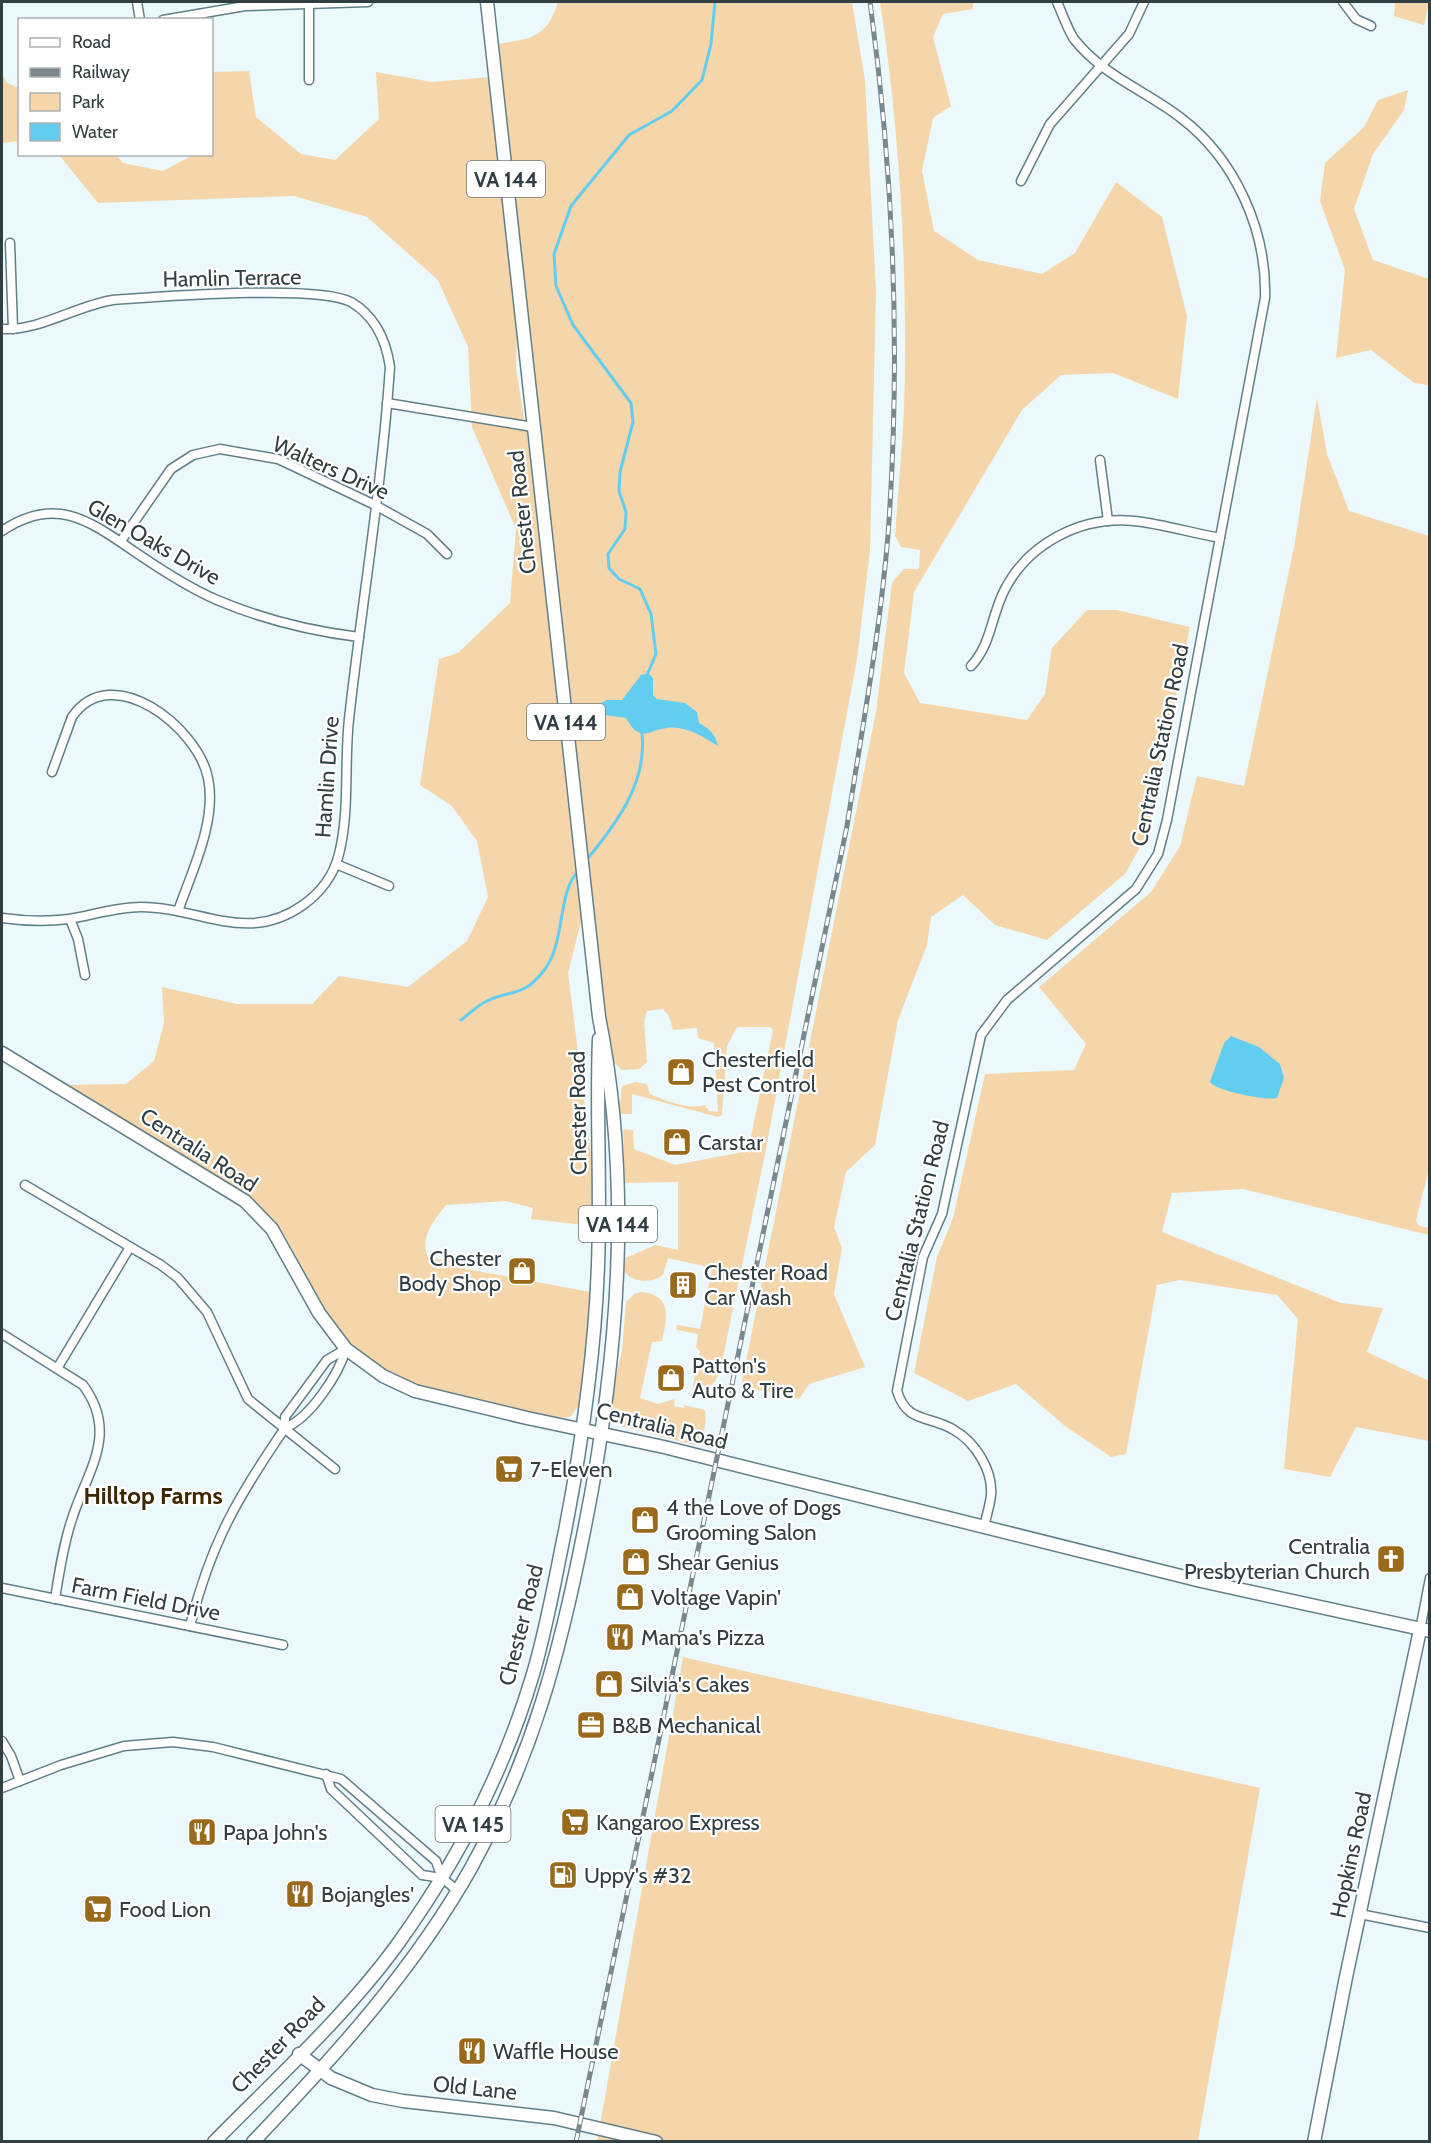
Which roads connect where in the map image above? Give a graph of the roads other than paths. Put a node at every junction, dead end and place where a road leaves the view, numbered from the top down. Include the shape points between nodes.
1 (137, 2) edge
2 (368, 2) edge
3 (487, 2) edge
4 (1057, 2) edge
5 (1144, 2) edge
6 (1343, 2) edge
7 (309, 5) junction
8 (140, 18) edge
9 (175, 18) edge
10 (1371, 26) dead end
11 (1101, 67) junction
12 (309, 80) dead end
13 (1021, 181) dead end
14 (10, 243) dead end
15 (2, 329) edge
16 (13, 329) junction
17 (387, 403) junction
18 (533, 427) junction
19 (1100, 460) dead end
20 (375, 505) junction
21 (1108, 521) junction
22 (2, 531) edge
23 (1220, 538) junction
24 (121, 541) junction
25 (447, 554) dead end
26 (359, 637) junction
27 (970, 666) dead end
28 (52, 772) dead end
29 (336, 864) junction
30 (389, 886) dead end
31 (178, 910) junction
32 (2, 918) edge
33 (70, 919) junction
34 (85, 975) dead end
35 (599, 1017) junction
36 (2, 1053) edge
37 (25, 1185) dead end
38 (130, 1247) junction
39 (2, 1334) edge
40 (346, 1349) junction
41 (58, 1367) junction
42 (285, 1428) junction
43 (583, 1429) junction
44 (602, 1432) junction
45 (335, 1470) dead end
46 (984, 1527) junction
47 (1430, 1578) edge
48 (2, 1588) edge
49 (55, 1599) junction
50 (190, 1626) junction
51 (1425, 1631) edge
52 (283, 1646) dead end
53 (2, 1741) edge
54 (326, 1774) junction
55 (20, 1781) junction
56 (2, 1788) edge
57 (442, 1878) junction
58 (458, 1891) junction
59 (1360, 1914) junction
60 (1430, 1928) edge
61 (299, 2054) junction
62 (321, 2071) junction
63 (214, 2142) edge
64 (253, 2142) edge
65 (656, 2142) edge
66 (1314, 2142) edge

1 - 8 street
2 - 7 street
3 - 18 main road, Chester Road / VA 144
4 - 11 street, Centralia Station Road via 1073,37
5 - 11 street via 1129,34
6 - 10 street via 1356,19
7 - 9 street via 245,6
7 - 12 street
11 - 13 street via 1050,124
11 - 23 street, Centralia Station Road via 1182,118 1208,142 1242,192 1260,246 1266,280 1263,319
14 - 16 street
15 - 16 street, Hamlin Terrace
16 - 17 street, Hamlin Terrace via 113,300 329,295 360,308 378,328 390,367
17 - 18 street
17 - 20 street, Hamlin Drive
18 - 35 main road, Chester Road / VA 144
19 - 21 street
20 - 24 street, Walters Drive via 278,459 220,448 192,455 171,469
20 - 25 street, Walters Drive via 427,534
20 - 26 street, Hamlin Drive
21 - 23 street via 1134,521
21 - 27 street via 1065,532 1047,541 1031,556 1003,592 988,640
22 - 24 street, Glen Oaks Drive via 35,514 59,513 84,519
23 - 46 street, Centralia Station Road via 1158,854 1136,889 1007,1000 981,1035 942,1214 923,1257 897,1391 901,1405 915,1416 954,1430 974,1447 987,1470 991,1494
24 - 26 street, Glen Oaks Drive via 166,573 217,600 276,621
26 - 29 street, Hamlin Drive via 349,722 346,806
28 - 31 street via 72,717 94,699 106,696 140,702 178,725 201,758 210,792 204,831
29 - 30 street
29 - 31 street, Hamlin Drive via 316,895 277,919 232,924
31 - 33 street, Hamlin Drive via 119,908
32 - 33 street, Hamlin Drive
33 - 34 street
35 - 43 main road, Chester Road / VA 144 via 598,1265
35 - 44 main road, Chester Road / VA 144 via 614,1102 619,1189 614,1322
36 - 40 main road, Centralia Road via 245,1202 272,1230 319,1313
37 - 38 street
38 - 41 street
38 - 42 street via 161,1265 193,1294 216,1330 240,1388
39 - 41 street
40 - 42 street via 340,1370 297,1424
40 - 42 street via 327,1360 285,1416
40 - 43 main road, Centralia Road via 383,1376 415,1390
41 - 49 street via 91,1395 101,1426 97,1454 70,1523
42 - 45 street
42 - 50 street via 218,1538
43 - 44 main road, Centralia Road
43 - 57 main road, Chester Road / VA 145 via 534,1672 493,1784
44 - 46 main road, Centralia Road
44 - 58 main road, Chester Road / VA 145 via 571,1595 547,1693 522,1764
46 - 51 main road, Centralia Road
47 - 51 street, Hopkins Road
48 - 49 street, Farm Field Drive
49 - 50 street, Farm Field Drive
50 - 52 street, Farm Field Drive
51 - 59 main road, Hopkins Road
53 - 55 street
54 - 55 street via 213,1747 150,1742 118,1748
54 - 57 street via 341,1779 436,1861
54 - 57 street via 331,1789 422,1875
55 - 56 street
57 - 58 street
57 - 61 main road, Chester Road / VA 145 via 395,1948
58 - 62 main road, Chester Road / VA 145 via 400,1977
59 - 60 street
59 - 66 main road, Hopkins Road
61 - 62 main road, Old Lane
61 - 63 main road, Chester Road / VA 145
62 - 64 main road, Chester Road / VA 145
62 - 65 main road, Old Lane via 346,2086 385,2098 554,2118

